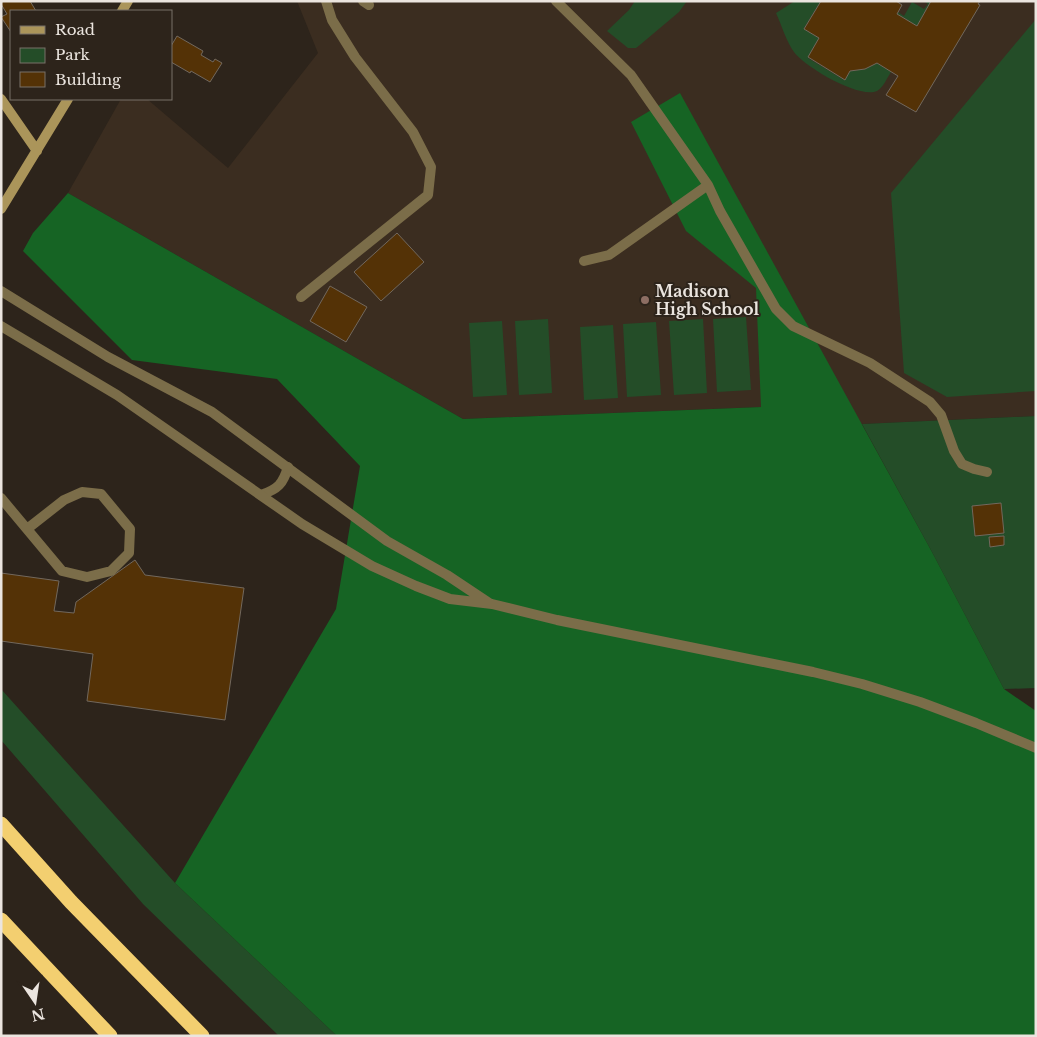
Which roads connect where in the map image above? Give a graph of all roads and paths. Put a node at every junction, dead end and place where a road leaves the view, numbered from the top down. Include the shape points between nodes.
1 (326, 1) edge
2 (556, 1) edge
3 (1, 99) edge
4 (67, 100) edge
5 (37, 150) junction
6 (708, 184) junction
7 (1, 210) edge
8 (584, 261) dead end
9 (1, 291) edge
10 (301, 297) dead end
11 (1, 326) edge
12 (288, 467) junction
13 (987, 472) dead end
14 (261, 495) junction
15 (1, 498) edge
16 (27, 529) junction
17 (492, 604) junction
18 (1036, 748) edge
19 (1, 824) edge
20 (1, 920) edge
21 (110, 1036) edge
22 (202, 1036) edge

1 - 10 street via 332,20 355,57 413,132 431,167 428,195
2 - 6 street via 631,75
3 - 5 main road
4 - 5 main road
5 - 7 main road
6 - 8 street via 610,255
6 - 13 street via 776,309 793,326 870,363 930,402 941,414 962,464
9 - 12 street via 108,357 212,412
11 - 14 street via 116,395
12 - 14 street via 279,486
12 - 17 street via 387,541
14 - 17 street via 372,566 450,598
15 - 16 street
16 - 16 street via 62,571 87,577 111,571 130,553 130,529 101,494 82,492 64,500
17 - 18 street via 862,684 920,702
19 - 22 highway via 71,902
20 - 21 highway

